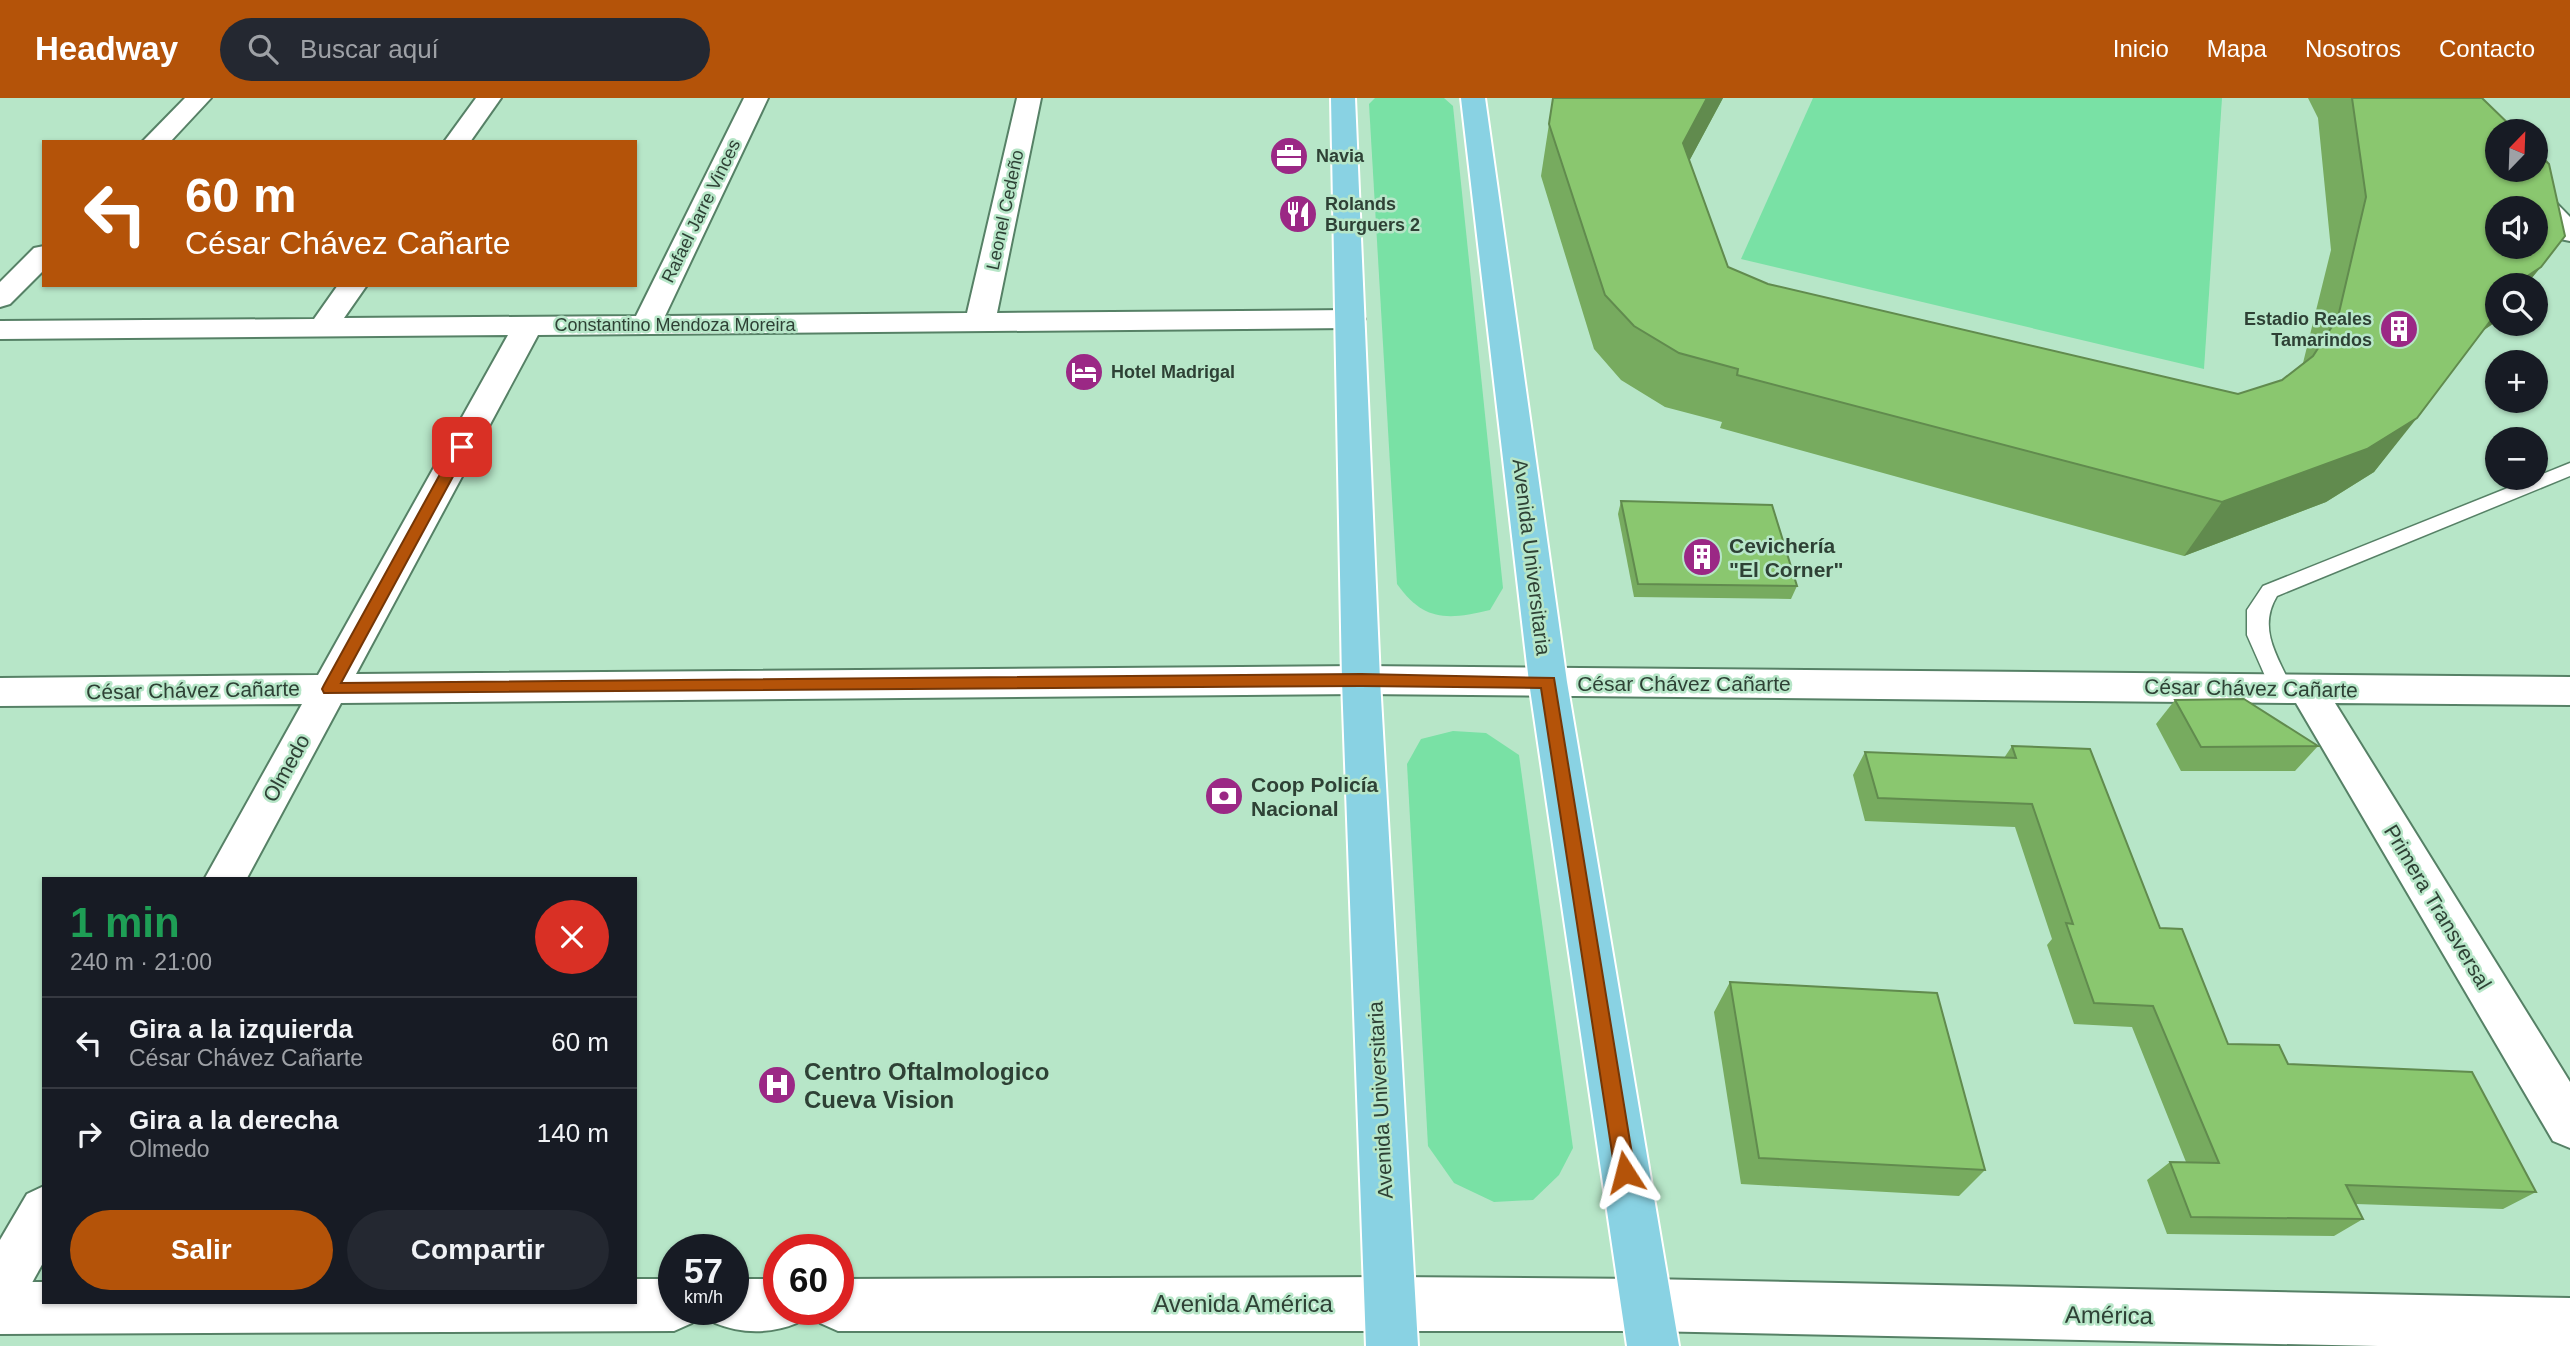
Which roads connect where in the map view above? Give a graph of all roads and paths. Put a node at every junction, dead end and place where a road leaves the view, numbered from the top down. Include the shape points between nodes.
1 (199, 98) edge
2 (489, 98) edge
3 (756, 98) edge
4 (1029, 98) edge
5 (1343, 98) edge
6 (1473, 98) edge
7 (157, 140) edge
8 (458, 140) edge
9 (2521, 182) edge
10 (2570, 233) edge
11 (42, 256) edge
12 (352, 287) edge
13 (0, 298) edge
14 (1350, 319) junction
15 (980, 322) junction
16 (646, 325) junction
17 (528, 326) junction
18 (322, 328) junction
19 (0, 330) edge
20 (2570, 469) edge
21 (1361, 680) junction
22 (1548, 682) junction
23 (2294, 688) junction
24 (330, 689) junction
25 (2570, 691) edge
26 (0, 692) edge
27 (227, 877) edge
28 (2570, 1125) edge
29 (42, 1215) edge
30 (0, 1290) edge
31 (658, 1306) edge
32 (854, 1306) edge
33 (0, 1308) edge
34 (1391, 1324) edge
35 (2570, 1324) edge
36 (1650, 1326) edge

1 - 7 street
2 - 8 street
3 - 16 street, Rafael Jarre Vinces
4 - 15 street, Leonel Cedeño
5 - 14 main road, Avenida Universitaria
6 - 22 main road, Avenida Universitaria
9 - 10 street
11 - 13 street
12 - 18 street
14 - 15 street, Constantino Mendoza Moreira
14 - 21 main road, Avenida Universitaria
15 - 16 street, Constantino Mendoza Moreira
16 - 17 street, Constantino Mendoza Moreira
17 - 18 street, Constantino Mendoza Moreira
17 - 24 street, Olmedo
18 - 19 street, Constantino Mendoza Moreira
20 - 23 lane via 2270,591 2258,610 2258,635
21 - 22 street, César Chávez Cañarte
21 - 24 street, César Chávez Cañarte
21 - 34 main road, Avenida Universitaria
22 - 23 street, César Chávez Cañarte
22 - 36 main road, Avenida Universitaria
23 - 25 street, César Chávez Cañarte
23 - 28 street, Primera Transversal
24 - 26 street, César Chávez Cañarte
24 - 27 street, Olmedo
29 - 30 street
31 - 33 street
32 - 34 street, Avenida América
34 - 36 street, Avenida América
35 - 36 street, América

